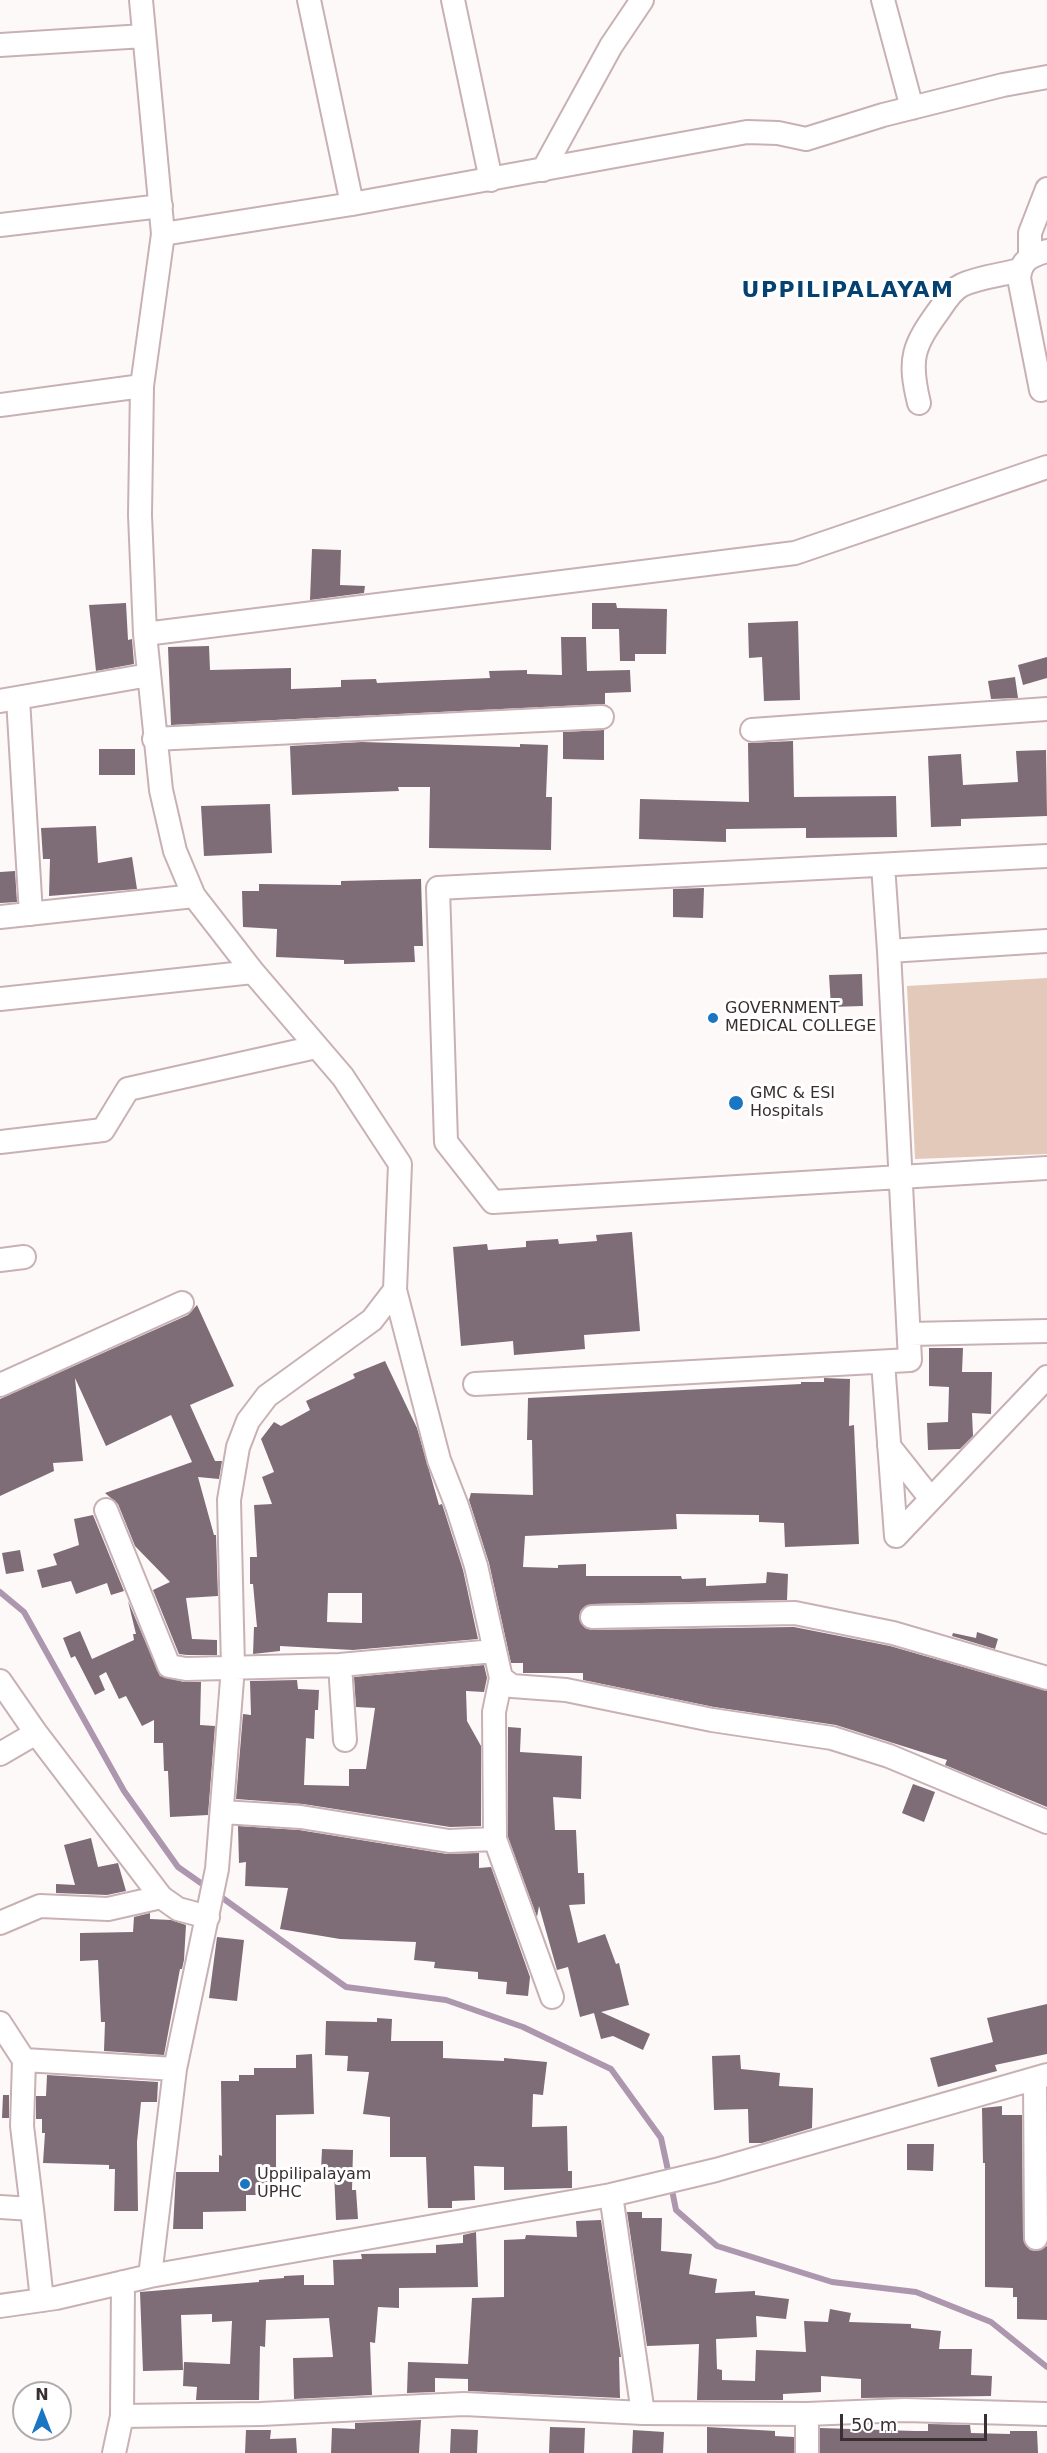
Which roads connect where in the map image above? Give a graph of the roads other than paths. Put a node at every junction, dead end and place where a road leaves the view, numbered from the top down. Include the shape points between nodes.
1 (309, 0) edge
2 (453, 0) edge
3 (642, 0) edge
4 (883, 0) edge
5 (148, 1) edge
6 (144, 36) junction
7 (0, 45) edge
8 (1047, 77) edge
9 (912, 108) junction
10 (543, 170) junction
11 (491, 180) junction
12 (1047, 189) edge
13 (352, 204) junction
14 (161, 206) junction
15 (0, 225) edge
16 (163, 234) junction
17 (1032, 259) edge
18 (142, 386) junction
19 (1041, 390) dead end
20 (919, 403) dead end
21 (0, 405) edge
22 (1047, 467) edge
23 (145, 634) junction
24 (149, 675) junction
25 (9, 700) edge
26 (1047, 709) edge
27 (602, 717) dead end
28 (752, 730) dead end
29 (154, 739) junction
30 (1047, 856) edge
31 (883, 865) junction
32 (194, 896) junction
33 (31, 914) junction
34 (0, 917) edge
35 (1047, 941) edge
36 (889, 951) junction
37 (253, 972) junction
38 (0, 999) edge
39 (316, 1047) junction
40 (0, 1142) edge
41 (1047, 1168) edge
42 (901, 1177) junction
43 (24, 1257) dead end
44 (0, 1260) edge
45 (395, 1290) junction
46 (182, 1303) dead end
47 (1047, 1331) edge
48 (910, 1334) junction
49 (883, 1362) junction
50 (1047, 1377) edge
51 (475, 1384) dead end
52 (0, 1385) edge
53 (890, 1446) junction
54 (931, 1499) junction
55 (106, 1510) dead end
56 (591, 1617) dead end
57 (494, 1651) junction
58 (340, 1665) junction
59 (233, 1667) junction
60 (501, 1678) junction
61 (1047, 1678) edge
62 (0, 1681) edge
63 (36, 1733) junction
64 (345, 1740) dead end
65 (0, 1754) edge
66 (223, 1812) junction
67 (1047, 1822) edge
68 (495, 1839) junction
69 (161, 1897) junction
70 (209, 1909) junction
71 (0, 1923) edge
72 (552, 1997) dead end
73 (0, 2023) edge
74 (24, 2060) junction
75 (175, 2069) junction
76 (1041, 2077) edge
77 (611, 2195) junction
78 (0, 2207) edge
79 (32, 2209) junction
80 (1036, 2238) dead end
81 (150, 2276) junction
82 (123, 2282) junction
83 (42, 2300) junction
84 (0, 2306) edge
85 (643, 2413) junction
86 (807, 2414) junction
87 (1047, 2414) edge
88 (122, 2416) junction
89 (114, 2453) edge
90 (807, 2453) edge

1 - 13 street
2 - 11 street
3 - 10 street via 611,46
4 - 9 street
5 - 6 street
6 - 7 street
6 - 14 street
8 - 9 street
9 - 10 street via 806,138 747,132
10 - 11 street
11 - 13 street
12 - 17 street via 1030,233
13 - 16 street
14 - 15 street
14 - 16 street
16 - 18 street
17 - 19 street
17 - 20 street via 953,291 922,333 914,356 912,375
18 - 21 street
18 - 23 street via 140,514
22 - 23 street via 795,553
23 - 24 street
24 - 25 street
24 - 29 street
25 - 33 street
26 - 28 street
27 - 29 street
29 - 32 street via 175,851
30 - 31 street
31 - 36 street
31 - 42 street via 438,888 446,1142 493,1202
32 - 33 street
32 - 37 street
33 - 34 street
35 - 36 street
36 - 42 street
37 - 38 street
37 - 39 street
39 - 40 street via 128,1089 103,1130
39 - 45 street via 343,1077 400,1164
41 - 42 street
42 - 48 street
43 - 44 street
45 - 57 street via 439,1460 476,1566
45 - 59 street via 372,1320 267,1396 248,1421 238,1448 229,1500
46 - 52 street
47 - 48 street
48 - 49 street via 910,1360
49 - 51 street
49 - 53 street
50 - 54 street
53 - 54 street
53 - 54 street via 896,1536
55 - 59 street via 169,1666
56 - 61 street via 795,1613 893,1633
57 - 58 street
57 - 60 street
58 - 59 street
58 - 64 street
59 - 66 street
60 - 67 street via 512,1686 566,1690 712,1720 832,1738 889,1756
60 - 68 street via 494,1712
62 - 63 street
63 - 65 street
63 - 69 street
66 - 68 street via 301,1817 449,1841
66 - 70 street
68 - 72 street
69 - 70 street via 178,1909
69 - 71 street via 108,1909 40,1906
70 - 75 street
73 - 74 street
74 - 75 street
74 - 79 street via 22,2126
75 - 81 street
76 - 77 street via 716,2170
76 - 80 street
77 - 81 street
77 - 85 street
78 - 79 street
79 - 83 street
81 - 82 street
82 - 83 street
82 - 88 street
83 - 84 street
85 - 86 street
85 - 88 street via 464,2404
86 - 87 street via 905,2410
86 - 90 street
88 - 89 street

